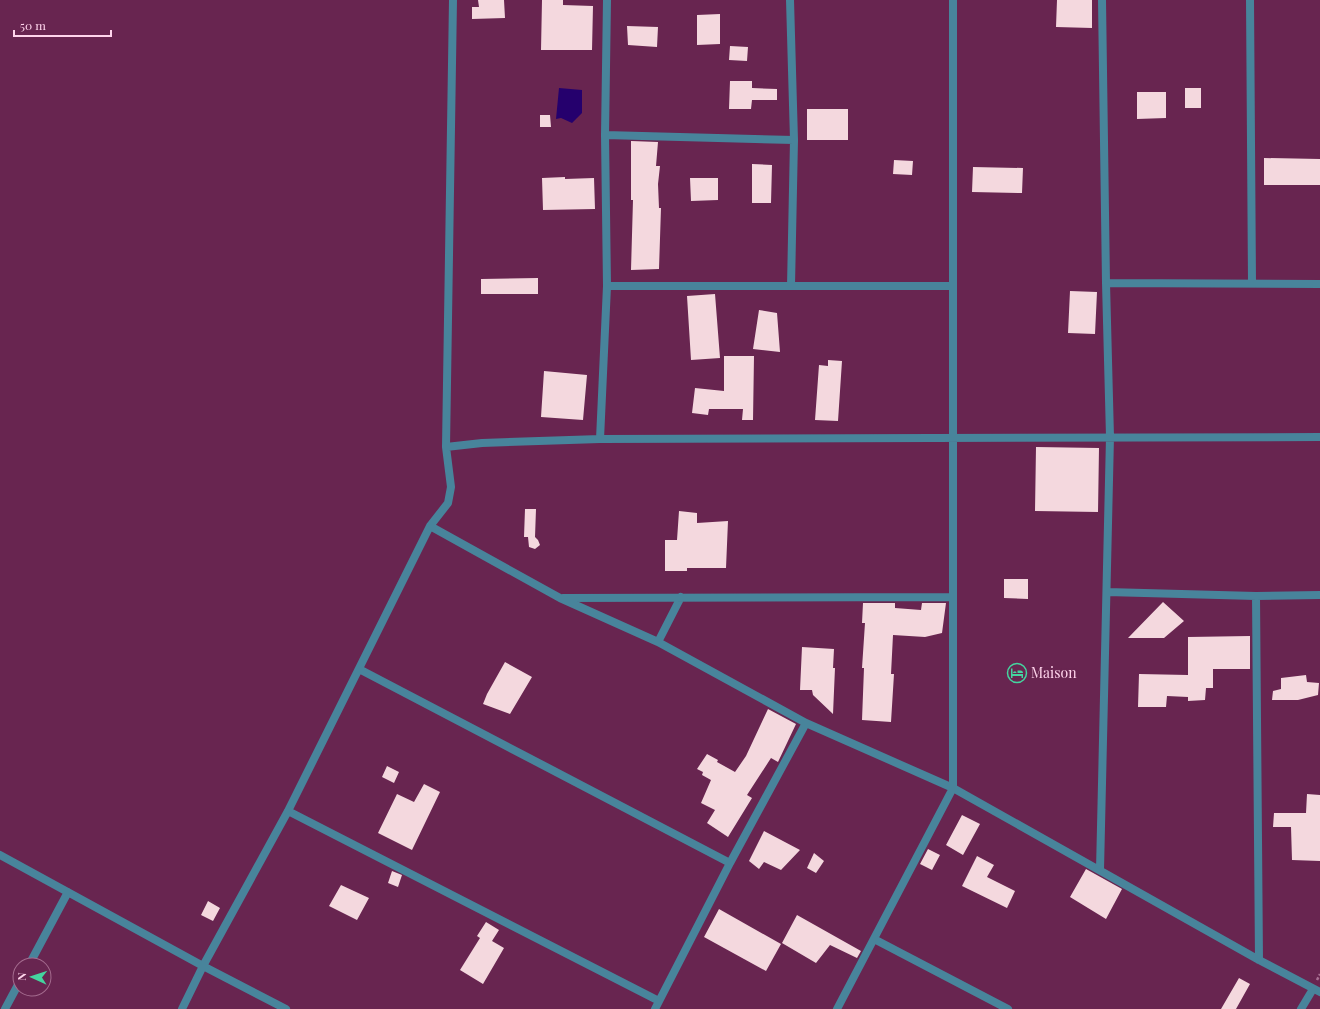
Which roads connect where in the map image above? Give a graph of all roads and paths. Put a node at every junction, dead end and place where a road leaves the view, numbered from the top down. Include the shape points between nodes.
1 (453, 0) edge
2 (607, 0) edge
3 (790, 0) edge
4 (953, 0) edge
5 (1102, 0) edge
6 (1250, 0) edge
7 (605, 135) junction
8 (794, 140) junction
9 (1106, 283) junction
10 (1252, 283) junction
11 (1320, 284) edge
12 (607, 286) junction
13 (791, 286) junction
14 (953, 286) junction
15 (953, 437) junction
16 (1110, 437) junction
17 (1320, 437) edge
18 (600, 438) junction
19 (446, 447) junction
20 (430, 526) junction
21 (1107, 592) junction
22 (1320, 595) edge
23 (1256, 596) junction
24 (681, 597) junction
25 (953, 597) junction
26 (560, 598) junction
27 (658, 642) junction
28 (359, 669) junction
29 (806, 723) junction
30 (953, 788) junction
31 (288, 811) junction
32 (0, 855) edge
33 (730, 863) junction
34 (1100, 870) junction
35 (68, 892) junction
36 (874, 939) junction
37 (33, 957) edge
38 (1259, 960) junction
39 (203, 966) junction
40 (1316, 990) edge
41 (12, 996) edge
42 (659, 1001) junction
43 (5, 1009) edge
44 (182, 1009) edge
45 (286, 1009) edge
46 (655, 1009) edge
47 (838, 1009) edge
48 (1008, 1009) edge
49 (1301, 1009) edge

1 - 19 street
2 - 7 street
3 - 8 street
4 - 14 street
5 - 9 street
6 - 10 street
7 - 8 street
7 - 12 street
8 - 13 street
9 - 10 street
9 - 16 street
10 - 11 street
12 - 13 street
12 - 18 street
13 - 14 street
14 - 15 street
15 - 16 street
15 - 18 street
15 - 25 street
16 - 17 street
16 - 21 street
18 - 19 street
19 - 20 street via 451,486 448,503
20 - 26 street
20 - 28 street
21 - 23 street
21 - 34 street
22 - 23 street
23 - 38 street
24 - 25 street
24 - 26 street
24 - 27 street
25 - 30 street
26 - 27 street
27 - 29 street
28 - 31 street
28 - 33 street
29 - 30 street
29 - 33 street
30 - 34 street
30 - 36 street
31 - 39 street
31 - 42 street
32 - 35 street
33 - 42 street
34 - 38 street
35 - 37 street
35 - 39 street
36 - 47 street
36 - 48 street
38 - 40 street
39 - 44 street
39 - 45 street
40 - 49 street
41 - 43 street
42 - 46 street

